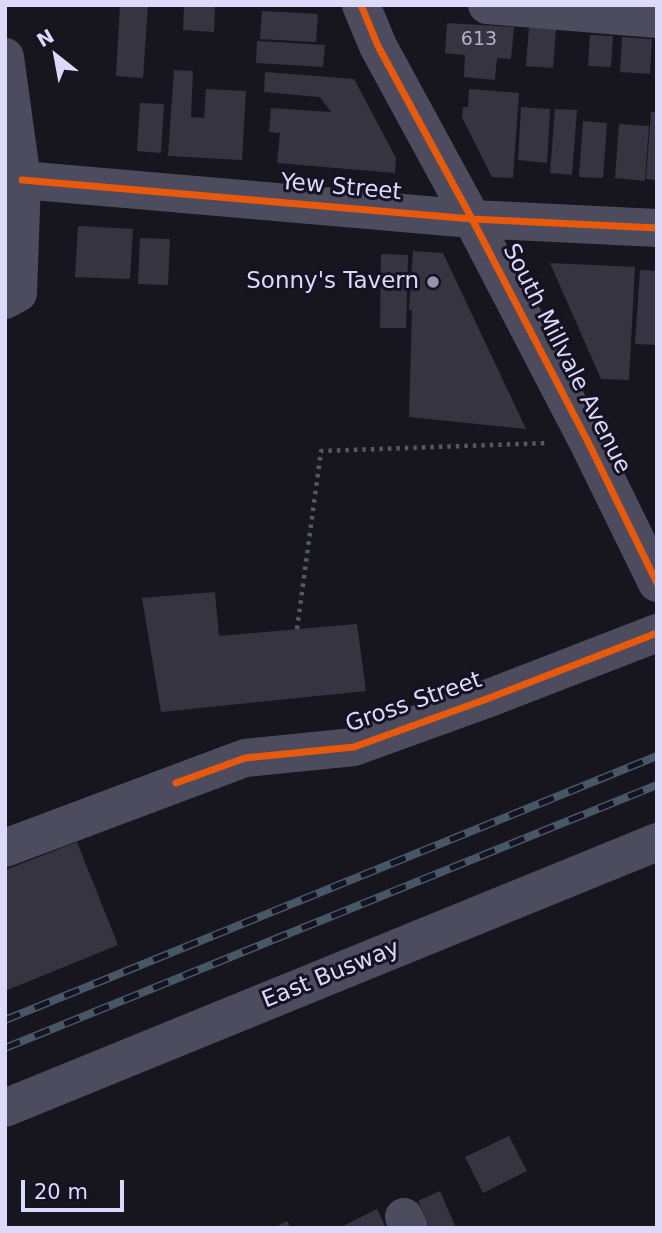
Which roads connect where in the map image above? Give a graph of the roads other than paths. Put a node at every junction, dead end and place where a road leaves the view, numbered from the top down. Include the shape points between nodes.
1 (361, 5) edge
2 (487, 5) edge
3 (657, 19) edge
4 (7, 79) edge
5 (22, 180) junction
6 (472, 219) junction
7 (657, 228) edge
8 (12, 297) edge
9 (657, 583) edge
10 (657, 633) edge
11 (657, 842) edge
12 (5, 848) edge
13 (5, 1108) edge

1 - 6 street, South Millvale Avenue via 377,46
2 - 3 street
4 - 5 street
5 - 6 street, Yew Street
5 - 8 street
6 - 7 street, Yew Street
6 - 9 street, South Millvale Avenue
10 - 12 street, Gross Street via 354,747 245,758
11 - 13 street, East Busway

